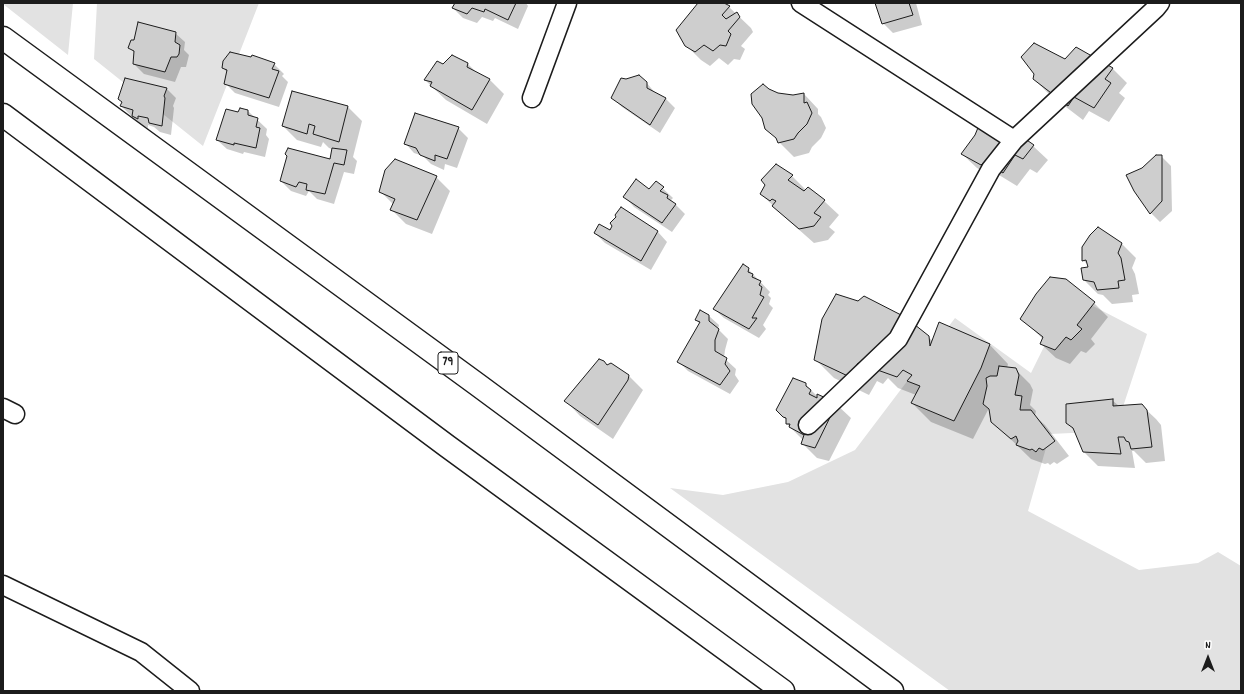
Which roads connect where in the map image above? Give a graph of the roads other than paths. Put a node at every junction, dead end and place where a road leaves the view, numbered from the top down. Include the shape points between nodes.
1 (568, 3) edge
2 (801, 3) edge
3 (1160, 3) edge
4 (3, 38) edge
5 (532, 98) dead end
6 (3, 115) edge
7 (1014, 140) junction
8 (808, 425) dead end
9 (3, 585) edge
10 (190, 691) edge
11 (783, 691) edge
12 (892, 691) edge

1 - 5 street
2 - 7 street
3 - 7 street
4 - 12 highway, 79
6 - 11 highway via 447,446
7 - 8 street via 991,169 898,339
9 - 10 street via 141,652

